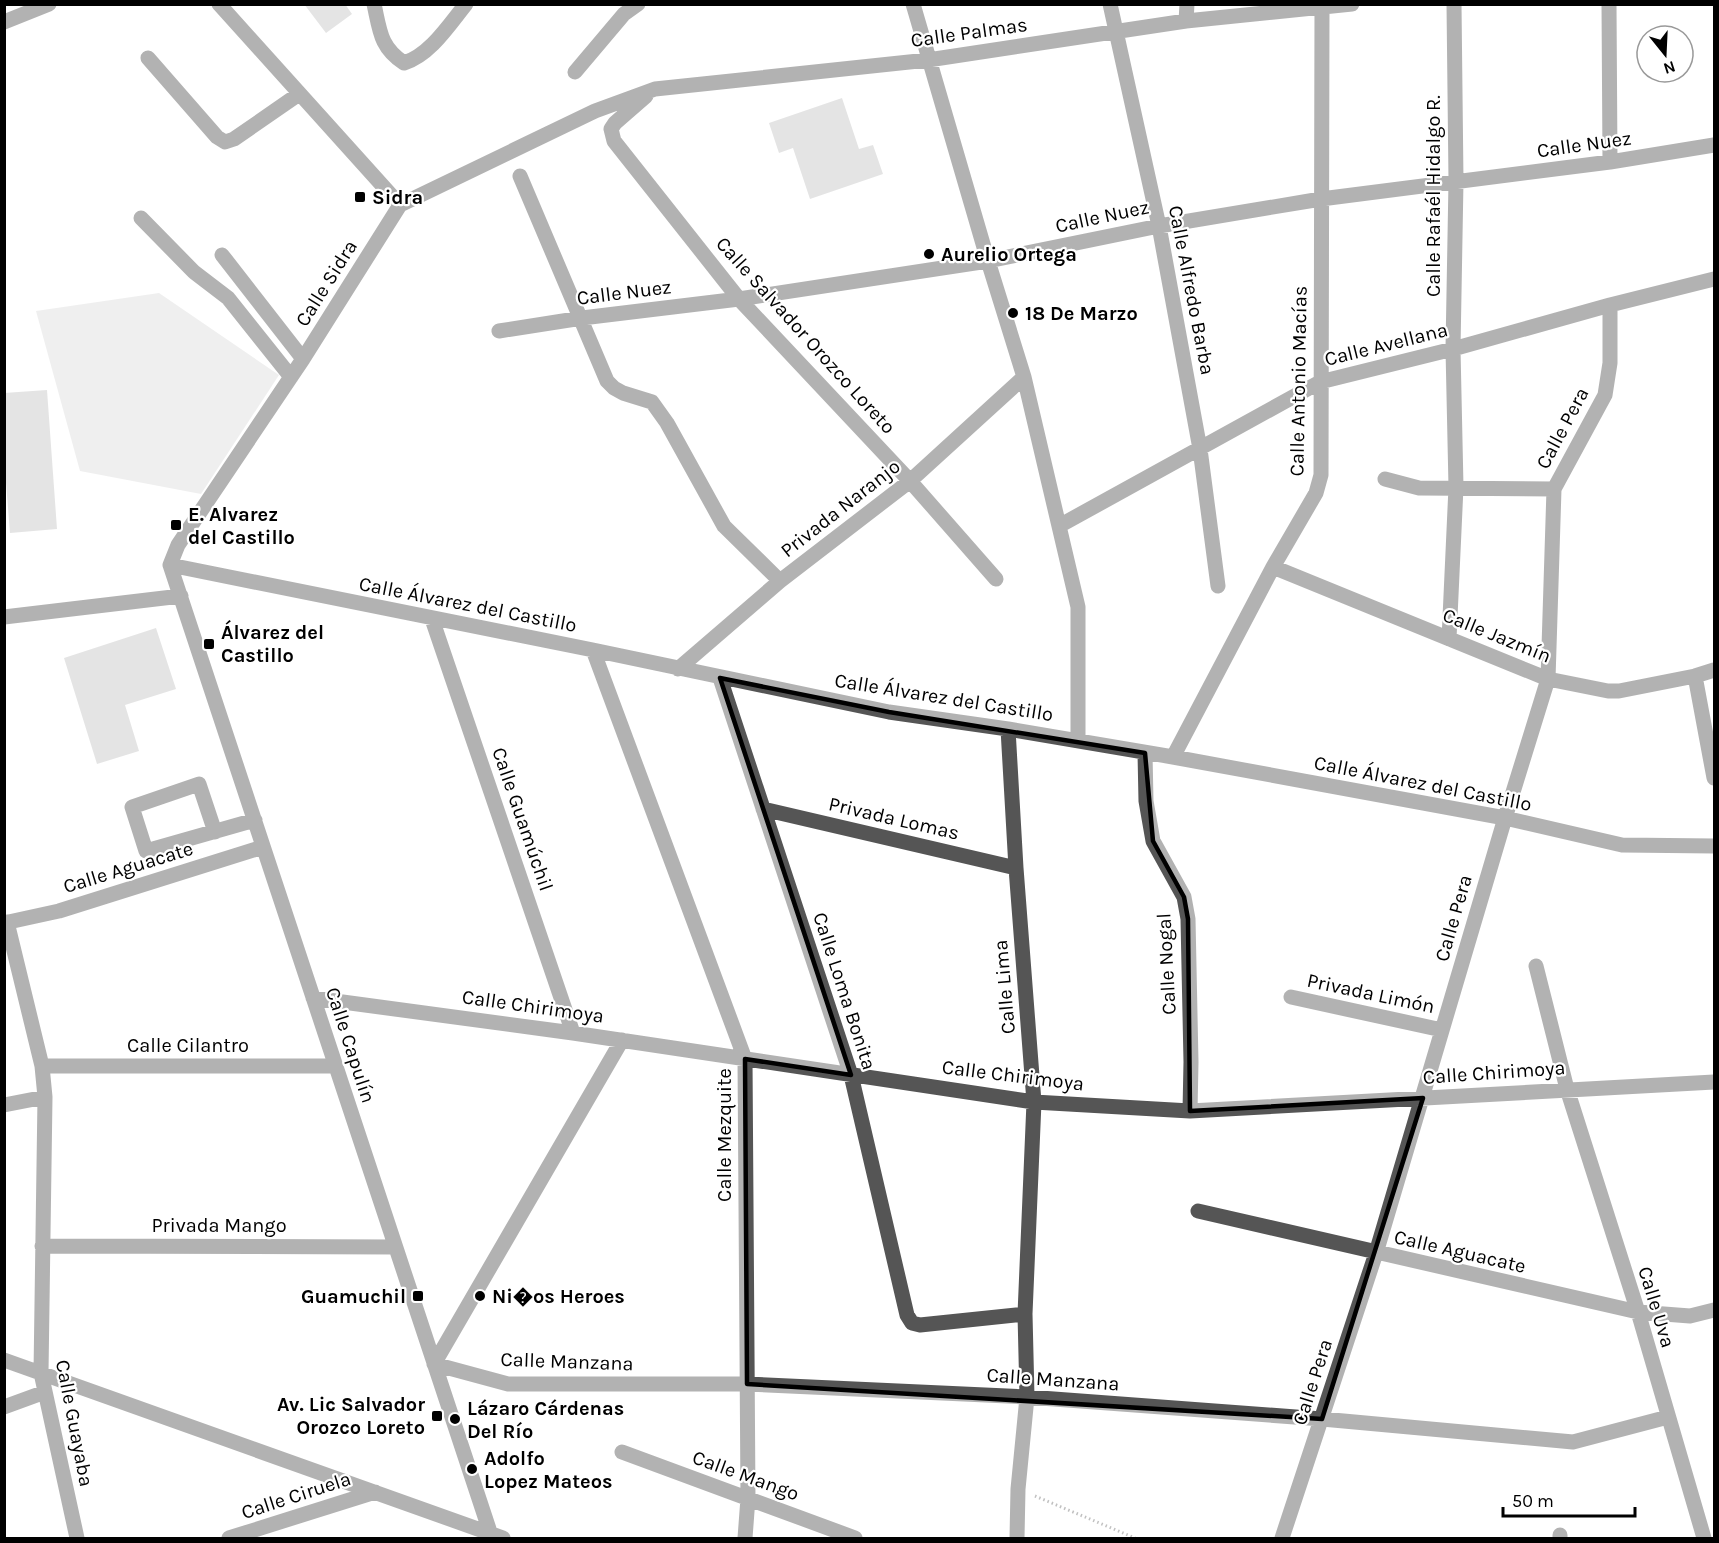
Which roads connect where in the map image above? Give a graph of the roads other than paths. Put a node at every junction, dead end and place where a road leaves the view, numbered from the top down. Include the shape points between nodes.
1 (50, 4) edge
2 (219, 4) edge
3 (374, 4) edge
4 (466, 4) edge
5 (638, 4) edge
6 (913, 4) edge
7 (1110, 4) edge
8 (1187, 4) edge
9 (1352, 4) edge
10 (1454, 4) edge
11 (1609, 4) edge
12 (1322, 7) edge
13 (1186, 21) junction
14 (4, 22) edge
15 (1115, 33) junction
16 (148, 58) dead end
17 (928, 60) junction
18 (575, 72) dead end
19 (655, 89) junction
20 (299, 94) junction
21 (1714, 146) edge
22 (1610, 162) junction
23 (520, 176) dead end
24 (1456, 181) junction
25 (1321, 199) junction
26 (400, 205) junction
27 (141, 218) dead end
28 (1159, 226) junction
29 (222, 255) dead end
30 (988, 261) junction
31 (1714, 279) edge
32 (739, 299) junction
33 (1610, 305) junction
34 (582, 318) junction
35 (499, 332) dead end
36 (1453, 349) junction
37 (303, 359) junction
38 (291, 377) junction
39 (1024, 377) junction
40 (1320, 382) junction
41 (1200, 449) junction
42 (1385, 479) dead end
43 (910, 481) junction
44 (1456, 487) junction
45 (1554, 489) junction
46 (1059, 526) junction
47 (170, 565) junction
48 (1272, 567) junction
49 (996, 579) dead end
50 (780, 581) junction
51 (1218, 586) dead end
52 (181, 597) junction
53 (4, 617) edge
54 (432, 619) junction
55 (1449, 639) junction
56 (593, 650) junction
57 (678, 669) junction
58 (1714, 670) edge
59 (1695, 676) junction
60 (720, 678) junction
61 (1548, 680) junction
62 (1008, 729) junction
63 (1078, 740) junction
64 (1145, 753) junction
65 (1173, 757) junction
66 (1714, 778) edge
67 (762, 809) junction
68 (1504, 818) junction
69 (255, 820) junction
70 (215, 832) junction
71 (1714, 846) edge
72 (263, 847) junction
73 (1016, 868) junction
74 (6, 922) edge
75 (1536, 966) dead end
76 (1291, 997) dead end
77 (313, 998) junction
78 (1442, 1030) junction
79 (573, 1033) junction
80 (622, 1040) junction
81 (745, 1059) junction
82 (42, 1066) junction
83 (335, 1066) junction
84 (851, 1075) junction
85 (1714, 1082) edge
86 (1568, 1089) junction
87 (45, 1097) junction
88 (1423, 1098) junction
89 (1034, 1102) junction
90 (4, 1105) edge
91 (1190, 1111) junction
92 (1198, 1211) dead end
93 (42, 1246) junction
94 (395, 1247) junction
95 (1376, 1253) junction
96 (1714, 1310) edge
97 (1638, 1312) junction
98 (1025, 1314) junction
99 (4, 1360) edge
100 (434, 1364) junction
101 (41, 1373) junction
102 (747, 1384) junction
103 (45, 1392) junction
104 (1027, 1397) junction
105 (4, 1407) edge
106 (1668, 1417) junction
107 (1322, 1419) junction
108 (622, 1452) dead end
109 (375, 1492) junction
110 (748, 1498) junction
111 (495, 1537) edge
112 (77, 1539) edge
113 (229, 1539) edge
114 (745, 1539) edge
115 (855, 1539) edge
116 (1017, 1539) edge
117 (1282, 1539) edge
118 (1704, 1539) edge

1 - 14 street
2 - 20 street
3 - 4 street via 381,37 390,54 404,63 416,59
5 - 18 street via 624,14
6 - 17 street
7 - 15 street, Calle Alfredo Barba
8 - 13 street
9 - 12 street, Calle Palmas
10 - 24 street, Calle Rafaél Hidalgo R.
11 - 22 street
12 - 13 street, Calle Palmas
12 - 25 street, Calle Antonio Macías
13 - 15 street, Calle Palmas
15 - 17 street, Calle Palmas
15 - 28 street, Calle Alfredo Barba
16 - 20 street via 225,142 234,140
17 - 19 street, Calle Palmas
17 - 30 street
19 - 26 street, Calle Palmas via 595,111
19 - 32 street, Calle Salvador Orozco Loreto via 615,123 612,135
20 - 26 street
21 - 22 street, Calle Nuez
22 - 24 street, Calle Nuez
23 - 34 street
24 - 25 street, Calle Nuez
24 - 36 street, Calle Rafaél Hidalgo R.
25 - 28 street, Calle Nuez
25 - 40 street, Calle Antonio Macías
26 - 37 street, Calle Sidra
27 - 38 street via 194,272 228,298
28 - 30 street, Calle Nuez
28 - 41 street, Calle Alfredo Barba
29 - 37 street
30 - 32 street, Calle Nuez
30 - 39 street
31 - 33 street, Calle Avellana
32 - 34 street, Calle Nuez
32 - 43 street, Calle Salvador Orozco Loreto
33 - 36 street, Calle Avellana
33 - 45 street, Calle Pera via 1610,363 1605,394
34 - 35 street, Calle Nuez
34 - 50 street via 607,381 623,393 652,402 668,423 724,526
36 - 40 street, Calle Avellana
36 - 44 street, Calle Rafaél Hidalgo R.
37 - 38 street, Calle Sidra
38 - 47 street, Calle Sidra via 178,545
39 - 43 street, Privada Naranjo
39 - 46 street
40 - 41 street, Calle Avellana
40 - 48 street, Calle Antonio Macías via 1321,475 1316,493
41 - 46 street, Calle Avellana
41 - 51 street, Calle Alfredo Barba
42 - 44 street via 1419,488
43 - 49 street, Calle Salvador Orozco Loreto
43 - 50 street, Privada Naranjo
44 - 45 street
44 - 55 street, Calle Rafaél Hidalgo R.
45 - 61 street, Calle Pera
46 - 63 street via 1078,607
47 - 52 street, Calle Capulín
47 - 54 street, Calle Álvarez del Castillo
48 - 55 street, Calle Jazmín
48 - 65 street, Calle Antonio Macías
50 - 57 street, Privada Naranjo
52 - 53 street
52 - 69 street, Calle Capulín
54 - 56 street, Calle Álvarez del Castillo
54 - 79 street, Calle Guamúchil
55 - 61 street, Calle Jazmín
56 - 57 street, Calle Álvarez del Castillo
56 - 81 street, Calle Mezquite
57 - 60 street, Calle Álvarez del Castillo
58 - 59 street, Calle Jazmín
59 - 61 street, Calle Jazmín via 1619,691
59 - 66 street
60 - 62 street, Calle Álvarez del Castillo via 889,712
60 - 67 street, Calle Loma Bonita
61 - 68 street, Calle Pera
62 - 63 street, Calle Álvarez del Castillo
62 - 73 street, Calle Lima
63 - 64 street, Calle Álvarez del Castillo
64 - 65 street, Calle Álvarez del Castillo
64 - 91 street, Calle Nogal via 1146,801 1153,841 1184,897 1188,919
65 - 68 street, Calle Álvarez del Castillo
67 - 73 street, Privada Lomas
67 - 84 street, Calle Loma Bonita
68 - 71 street, Calle Álvarez del Castillo via 1622,845
68 - 78 street, Calle Pera
69 - 70 street
69 - 72 street, Calle Capulín
70 - 70 street via 146,851 132,807 199,784
72 - 74 street, Calle Aguacate via 58,911
72 - 77 street, Calle Capulín
73 - 89 street, Calle Lima
74 - 82 street, Calle Guayaba
75 - 86 street, Calle Uva
76 - 78 street, Privada Limón
77 - 79 street, Calle Chirimoya
77 - 83 street, Calle Capulín
78 - 88 street, Calle Pera
79 - 80 street, Calle Chirimoya
80 - 81 street, Calle Chirimoya
80 - 100 street
81 - 84 street, Calle Chirimoya
81 - 102 street, Calle Mezquite
82 - 83 street, Calle Cilantro
82 - 87 street, Calle Guayaba
83 - 94 street, Calle Capulín
84 - 89 street, Calle Chirimoya
84 - 98 street, Calle Loma Bonita via 912,1323
85 - 86 street, Calle Chirimoya
86 - 88 street, Calle Chirimoya
86 - 97 street, Calle Uva
87 - 90 street
87 - 93 street, Calle Guayaba
88 - 91 street, Calle Chirimoya
88 - 95 street, Calle Pera
89 - 91 street, Calle Chirimoya
89 - 98 street, Calle Lima
92 - 95 street, Calle Aguacate
93 - 94 street, Privada Mango
93 - 101 street, Calle Guayaba
94 - 100 street, Calle Capulín
95 - 97 street, Calle Aguacate
95 - 107 street, Calle Pera
96 - 97 street, Calle Aguacate via 1690,1316
97 - 106 street, Calle Uva
98 - 104 street, Calle Lima
99 - 101 street
100 - 102 street, Calle Manzana via 508,1384
100 - 111 street, Calle Capulín
101 - 103 street, Calle Guayaba
101 - 109 street
102 - 104 street, Calle Manzana
102 - 110 street, Calle Mezquite
103 - 105 street
103 - 112 street, Calle Guayaba
104 - 107 street, Calle Manzana
104 - 116 street, Calle Lima
106 - 107 street, Calle Manzana via 1572,1442
106 - 118 street, Calle Uva
107 - 117 street, Calle Pera
108 - 110 street, Calle Mango
109 - 111 street
109 - 113 street, Calle Ciruela
110 - 114 street, Calle Mezquite
110 - 115 street, Calle Mango

